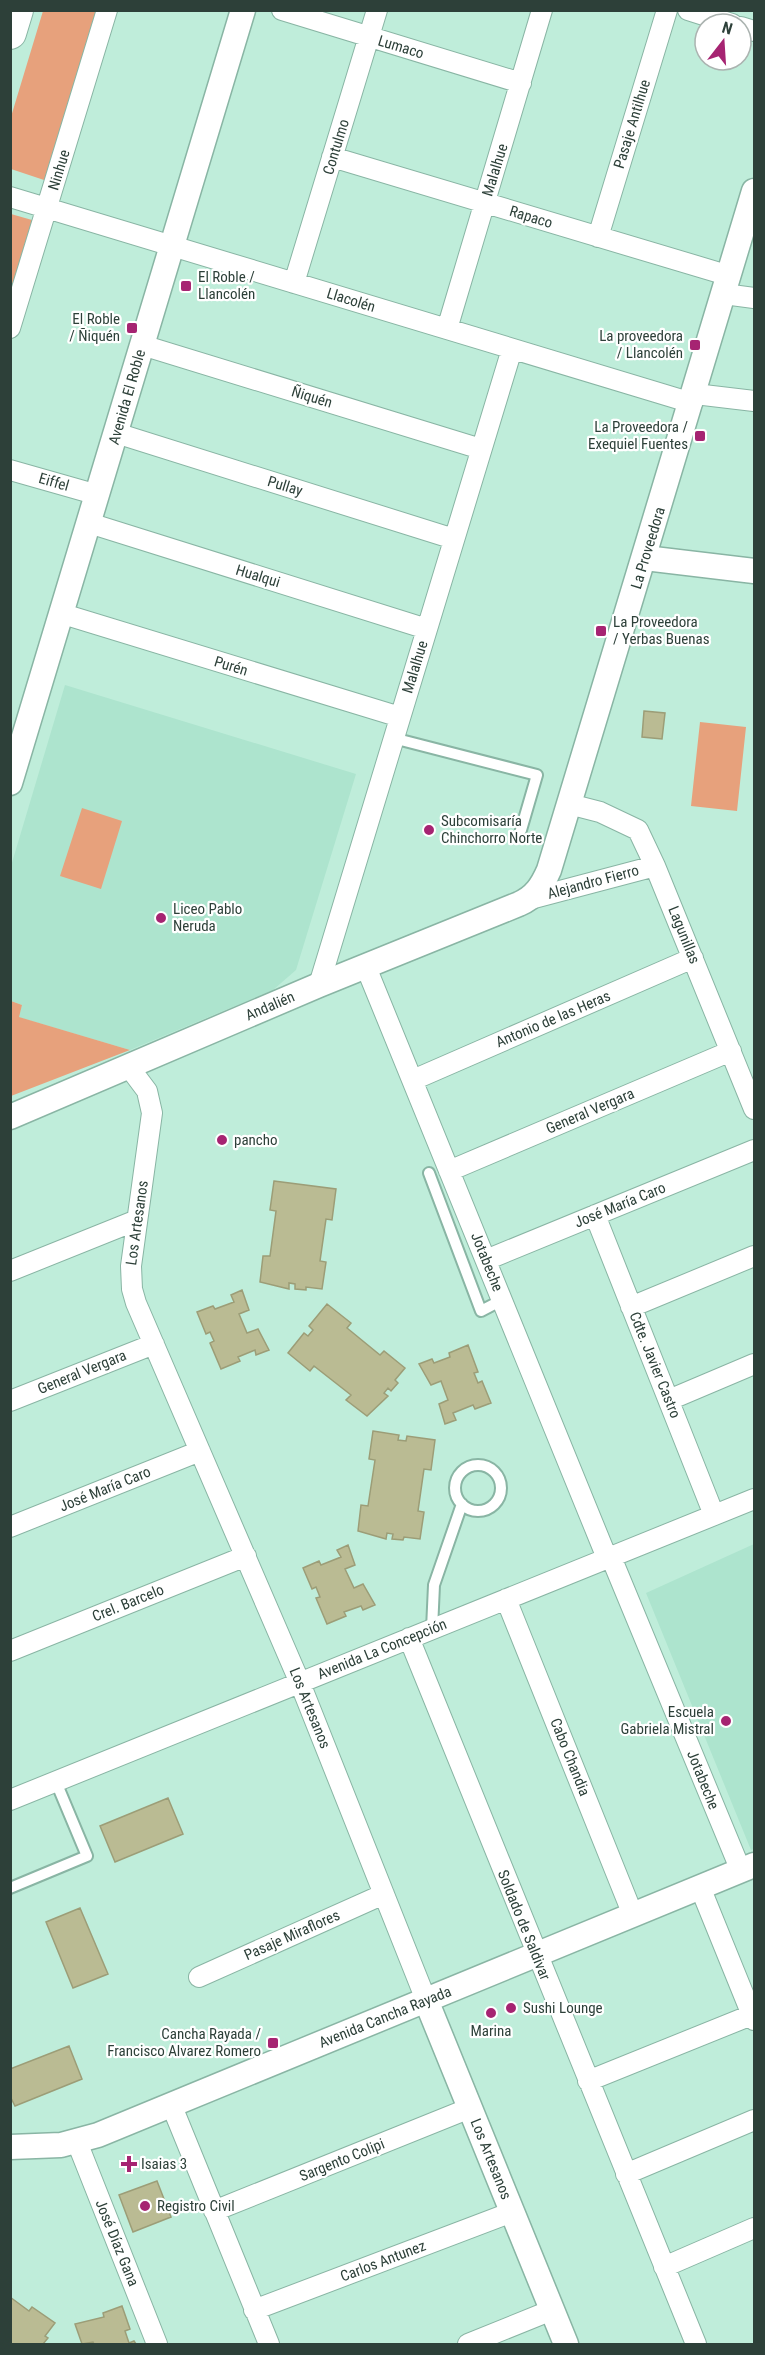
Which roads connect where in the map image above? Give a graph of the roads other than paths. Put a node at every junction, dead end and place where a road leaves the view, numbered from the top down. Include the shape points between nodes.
1 (17, 10) edge
2 (107, 10) edge
3 (243, 10) edge
4 (282, 10) edge
5 (377, 10) edge
6 (542, 10) edge
7 (667, 10) edge
8 (10, 33) edge
9 (369, 37) junction
10 (520, 83) junction
11 (332, 157) junction
12 (10, 197) edge
13 (753, 199) edge
14 (485, 203) junction
15 (47, 208) junction
16 (598, 237) junction
17 (171, 245) junction
18 (294, 283) junction
19 (727, 285) junction
20 (754, 298) edge
21 (10, 328) edge
22 (447, 329) junction
23 (142, 345) junction
24 (512, 349) junction
25 (693, 399) junction
26 (754, 401) edge
27 (116, 434) junction
28 (481, 449) junction
29 (10, 470) edge
30 (98, 495) junction
31 (90, 523) junction
32 (454, 539) junction
33 (645, 558) junction
34 (754, 571) edge
35 (63, 614) junction
36 (427, 628) junction
37 (400, 717) junction
38 (393, 738) junction
39 (10, 783) edge
40 (569, 804) junction
41 (521, 830) dead end
42 (655, 866) junction
43 (530, 899) junction
44 (693, 958) junction
45 (366, 967) junction
46 (319, 985) junction
47 (731, 1051) junction
48 (129, 1067) junction
49 (412, 1080) junction
50 (754, 1109) edge
51 (10, 1117) edge
52 (754, 1150) edge
53 (449, 1171) junction
54 (429, 1173) dead end
55 (595, 1215) junction
56 (137, 1220) junction
57 (754, 1256) edge
58 (486, 1260) junction
59 (10, 1271) edge
60 (502, 1300) junction
61 (632, 1307) junction
62 (154, 1344) junction
63 (754, 1364) edge
64 (669, 1400) junction
65 (10, 1401) edge
66 (200, 1451) junction
67 (754, 1499) edge
68 (462, 1504) junction
69 (714, 1515) junction
70 (10, 1527) edge
71 (246, 1556) junction
72 (609, 1558) junction
73 (506, 1599) junction
74 (432, 1629) junction
75 (409, 1638) junction
76 (10, 1651) edge
77 (300, 1683) junction
78 (56, 1782) junction
79 (10, 1800) edge
80 (748, 1868) edge
81 (700, 1887) junction
82 (10, 1888) edge
83 (384, 1894) junction
84 (633, 1915) junction
85 (536, 1954) junction
86 (199, 1977) dead end
87 (426, 2000) junction
88 (754, 2017) edge
89 (588, 2081) junction
90 (171, 2104) junction
91 (470, 2108) junction
92 (754, 2120) edge
93 (77, 2142) junction
94 (10, 2147) edge
95 (626, 2174) junction
96 (214, 2211) junction
97 (512, 2212) junction
98 (754, 2229) edge
99 (664, 2267) junction
100 (254, 2310) junction
101 (552, 2310) junction
102 (157, 2344) edge
103 (269, 2344) edge
104 (468, 2344) edge
105 (566, 2344) edge
106 (696, 2344) edge

1 - 8 main road
2 - 15 street, Ninhue
3 - 17 street, Avenida El Roble
4 - 9 street, Lumaco
5 - 9 street, Contulmo
6 - 10 street, Malalhue
7 - 16 street, Pasaje Antilhue
9 - 10 street, Lumaco
9 - 11 street, Contulmo
10 - 14 street, Malalhue
11 - 14 street, Rapaco
11 - 18 street, Contulmo
12 - 15 street, Llacolén
13 - 19 street, La Proveedora
14 - 16 street, Rapaco
14 - 22 street, Malalhue
15 - 17 street, Llacolén
15 - 21 street, Ninhue
16 - 19 street, Rapaco
17 - 18 street, Llacolén
17 - 23 street, Avenida El Roble
18 - 22 street, Llacolén
19 - 20 street, Rapaco
19 - 25 street, La Proveedora
22 - 24 street, Llacolén
23 - 27 street, Avenida El Roble
23 - 28 street, Ñiquén
24 - 25 street, Llacolén
24 - 28 street, Malalhue
25 - 26 street, Llacolén
25 - 33 street, La Proveedora
27 - 30 street, Avenida El Roble
27 - 32 street, Pullay
28 - 32 street, Malalhue
29 - 30 street, Eiffel
30 - 31 street, Avenida El Roble
31 - 35 street, Avenida El Roble
31 - 36 street, Hualqui
32 - 36 street, Malalhue
33 - 34 street
33 - 40 street, La Proveedora
35 - 37 street, Purén
35 - 39 street, Avenida El Roble
36 - 37 street, Malalhue
37 - 38 street, Malalhue
38 - 41 lane via 537,775
38 - 46 street, Malalhue
40 - 42 street, Lagunillas via 600,812 638,830
40 - 43 street, La Proveedora via 549,870
42 - 43 street, Alejandro Fierro
42 - 44 street, Lagunillas
43 - 45 street, Andalién
44 - 47 street, Lagunillas
44 - 49 street, Antonio de las Heras
45 - 46 street, Andalién
45 - 49 street, Jotabeche
46 - 48 street, Andalién
47 - 50 street, Lagunillas
47 - 53 street, General Vergara
48 - 51 street, Andalién
48 - 56 street, Los Artesanos via 147,1090 152,1121
49 - 53 street, Jotabeche
52 - 55 street, José María Caro
53 - 58 street, Jotabeche
54 - 60 lane via 481,1311
55 - 58 street, José María Caro
55 - 61 street, Cdte. Javier Castro
56 - 59 street
56 - 62 street, Los Artesanos via 131,1283
57 - 61 street
58 - 60 street, Jotabeche
60 - 72 street, Jotabeche
61 - 64 street, Cdte. Javier Castro
62 - 65 street, General Vergara
62 - 66 street, Los Artesanos
63 - 64 street
64 - 69 street, Cdte. Javier Castro
66 - 70 street, José María Caro
66 - 71 street, Los Artesanos
67 - 69 street, Avenida La Concepción
68 - 68 lane via 471,1512 492,1509 503,1490 495,1470 474,1463 456,1476 455,1497
68 - 74 lane via 434,1586
69 - 72 street, Avenida La Concepción
71 - 76 street, Crel. Barcelo
71 - 77 street, Los Artesanos
72 - 73 street, Avenida La Concepción
72 - 80 street, Jotabeche
73 - 74 street, Avenida La Concepción
73 - 84 street, Cabo Chandia
74 - 75 street, Avenida La Concepción
75 - 77 street, Avenida La Concepción
75 - 85 street, Soldado de Saldivar
77 - 78 street, Avenida La Concepción
77 - 83 street, Los Artesanos
78 - 79 street, Avenida La Concepción
78 - 82 lane via 87,1856
80 - 81 street, Avenida Cancha Rayada
81 - 84 street, Avenida Cancha Rayada
81 - 88 street
83 - 86 street, Pasaje Miraflores
83 - 87 street, Los Artesanos
84 - 85 street, Avenida Cancha Rayada
85 - 87 street, Avenida Cancha Rayada
85 - 89 street, Soldado de Saldivar
87 - 90 street, Avenida Cancha Rayada
87 - 91 street, Los Artesanos
88 - 89 street
89 - 95 street, Soldado de Saldivar
90 - 93 street, Avenida Cancha Rayada
90 - 96 street
91 - 96 street, Sargento Colipi
91 - 97 street, Los Artesanos
92 - 95 street
93 - 94 street, Avenida Cancha Rayada via 46,2148
93 - 102 street, José Díaz Gana
95 - 99 street, Soldado de Saldivar
96 - 100 street
97 - 100 street, Carlos Antunez
97 - 101 street, Los Artesanos
98 - 99 street
99 - 106 street, Soldado de Saldivar
100 - 103 street
101 - 104 street
101 - 105 street, Los Artesanos

